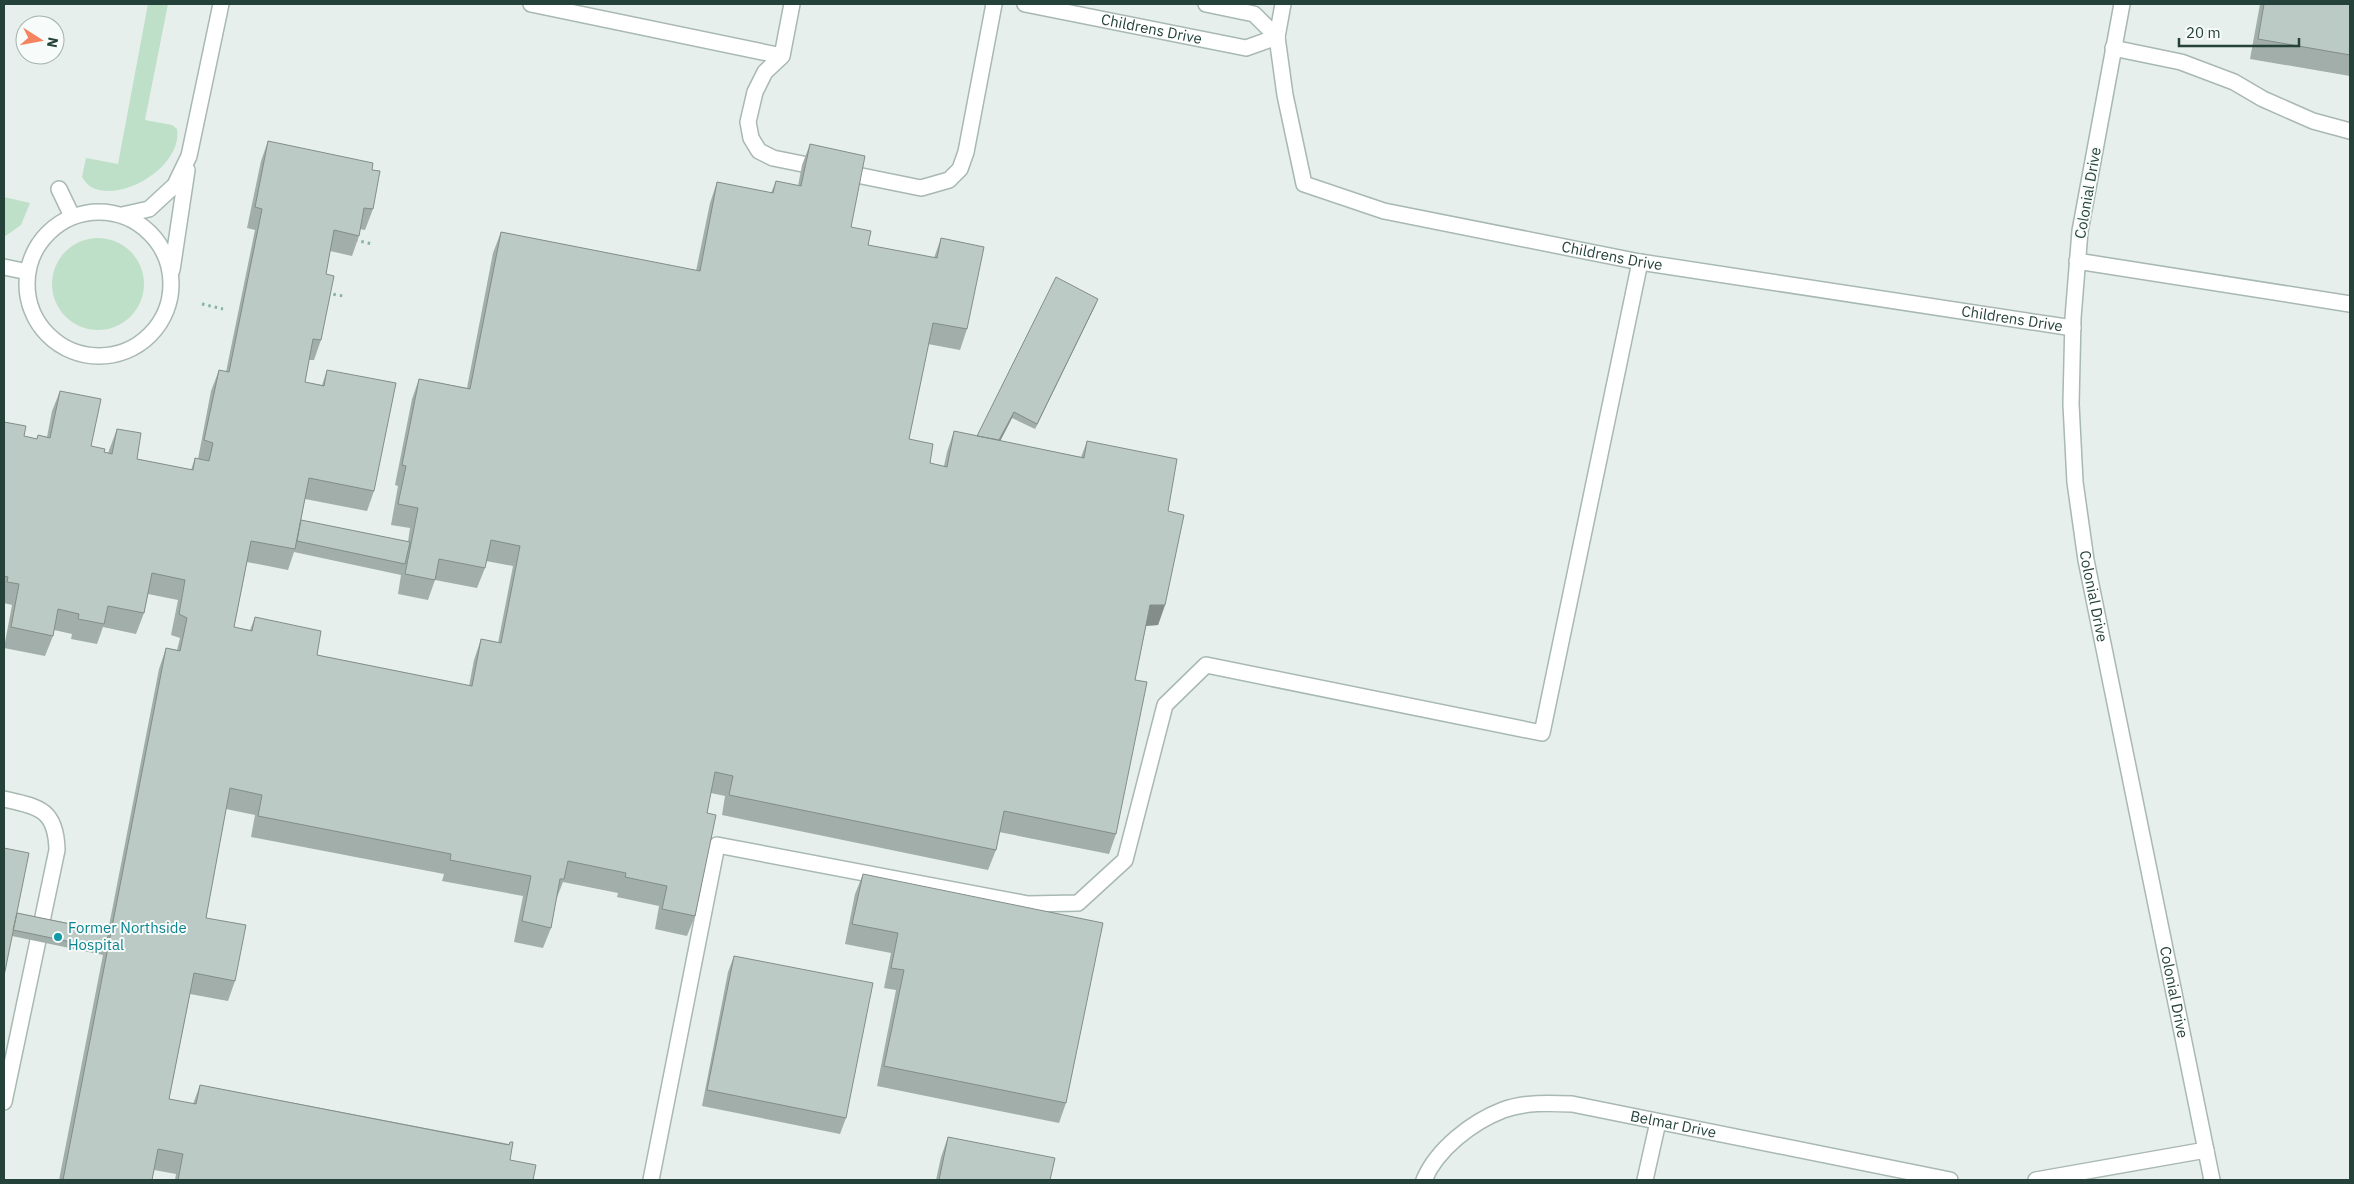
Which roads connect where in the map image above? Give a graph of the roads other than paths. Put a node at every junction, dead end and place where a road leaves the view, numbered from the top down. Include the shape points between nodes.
1 (221, 4) edge
2 (531, 4) edge
3 (792, 4) edge
4 (994, 4) edge
5 (1025, 4) edge
6 (1206, 4) edge
7 (1283, 4) edge
8 (2122, 4) edge
9 (1277, 37) junction
10 (2114, 48) junction
11 (782, 56) junction
12 (2350, 130) edge
13 (189, 156) junction
14 (59, 189) dead end
15 (122, 215) junction
16 (72, 216) junction
17 (2077, 261) junction
18 (1640, 262) junction
19 (4, 267) edge
20 (28, 272) junction
21 (171, 276) junction
22 (2350, 304) edge
23 (2073, 328) junction
24 (4, 799) edge
25 (4, 1102) edge
26 (1658, 1122) junction
27 (2206, 1150) junction
28 (651, 1180) edge
29 (1424, 1180) edge
30 (1645, 1180) edge
31 (1950, 1180) edge
32 (2036, 1180) edge
33 (2212, 1180) edge

1 - 13 street
2 - 11 street
3 - 11 street
4 - 11 street via 966,152 960,169 950,180 932,186 921,188 894,184 773,158 759,151 751,138 748,122 755,92 765,72
5 - 9 street, Childrens Drive via 1246,48
6 - 9 street via 1254,14
7 - 9 street
8 - 10 street, Colonial Drive
9 - 18 street, Childrens Drive via 1285,95 1304,184 1384,211
10 - 12 street via 2181,62 2234,82 2313,121
10 - 17 street, Colonial Drive
13 - 15 street via 175,185 149,210
13 - 21 street
14 - 16 street
15 - 16 street via 97,212
15 - 21 street via 155,238 166,256
16 - 20 street via 52,229 36,248
17 - 22 street
17 - 23 street, Colonial Drive
18 - 23 street, Childrens Drive
18 - 28 street via 1542,732 1206,665 1165,705 1125,860 1078,903 1028,904 717,845
19 - 20 street
20 - 21 street via 28,297 35,320 51,339 73,352 97,357 121,353 143,342 159,323 169,301
23 - 27 street, Colonial Drive via 2071,404 2075,482 2086,560
24 - 25 street via 36,806 51,818 57,831 57,850
26 - 29 street, Belmar Drive via 1572,1104 1545,1103 1504,1110 1472,1126 1447,1147
26 - 30 street
26 - 31 street, Belmar Drive
27 - 32 street
27 - 33 street, Colonial Drive

